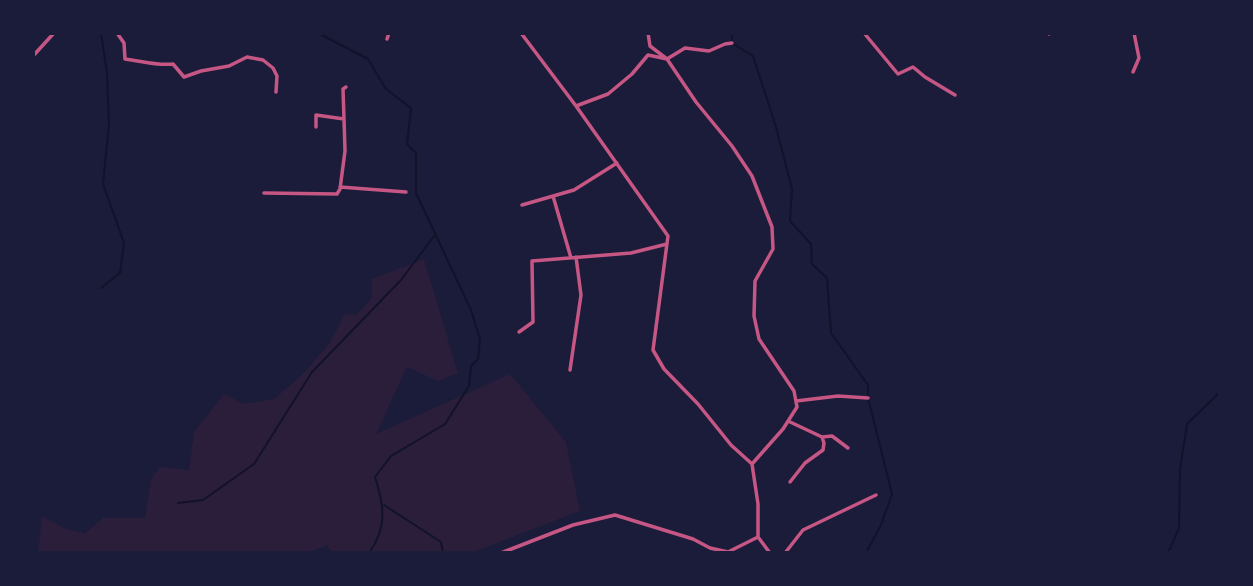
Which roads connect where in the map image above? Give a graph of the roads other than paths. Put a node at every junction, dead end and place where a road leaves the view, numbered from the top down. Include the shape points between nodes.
1 (54, 33) edge
2 (117, 33) edge
3 (390, 33) edge
4 (521, 33) edge
5 (648, 33) edge
6 (864, 33) edge
7 (1134, 33) edge
8 (387, 39) dead end
9 (732, 43) dead end
10 (33, 56) edge
11 (667, 59) junction
12 (1133, 72) dead end
13 (346, 87) dead end
14 (276, 92) dead end
15 (955, 95) dead end
16 (576, 106) junction
17 (344, 120) junction
18 (316, 127) dead end
19 (617, 163) junction
20 (340, 187) junction
21 (406, 192) dead end
22 (264, 193) dead end
23 (553, 195) junction
24 (522, 205) dead end
25 (667, 244) junction
26 (574, 257) junction
27 (519, 332) dead end
28 (570, 370) dead end
29 (868, 398) dead end
30 (796, 401) junction
31 (788, 421) junction
32 (821, 437) junction
33 (848, 448) dead end
34 (752, 464) junction
35 (790, 482) dead end
36 (876, 495) dead end
37 (758, 537) junction
38 (501, 553) edge
39 (770, 553) edge
40 (785, 553) edge

1 - 10 street
2 - 14 street via 124,43 125,59 157,66 173,64 184,77 247,57 264,60 274,68
3 - 8 street
4 - 16 street
5 - 11 street via 650,46
6 - 15 street via 898,74 913,67
7 - 12 street via 1139,58
9 - 11 street via 709,51 685,48
11 - 16 street via 648,55 608,94
11 - 30 street via 752,176 772,227 773,249 755,281 754,316 759,339
13 - 17 street
16 - 19 street
17 - 18 street via 316,115
17 - 20 street
19 - 23 street via 574,190
19 - 25 street via 668,236
20 - 21 street
20 - 22 street via 336,195
23 - 24 street
23 - 26 street
25 - 26 street via 631,253
25 - 34 street via 653,350 664,369
26 - 27 street via 531,261 533,322
26 - 28 street via 581,295
29 - 30 street
30 - 31 street
31 - 32 street
31 - 34 street
32 - 33 street via 832,436
32 - 35 street via 823,450
34 - 37 street
36 - 40 street via 803,530
37 - 38 street via 728,552 615,515 573,525
37 - 39 street

